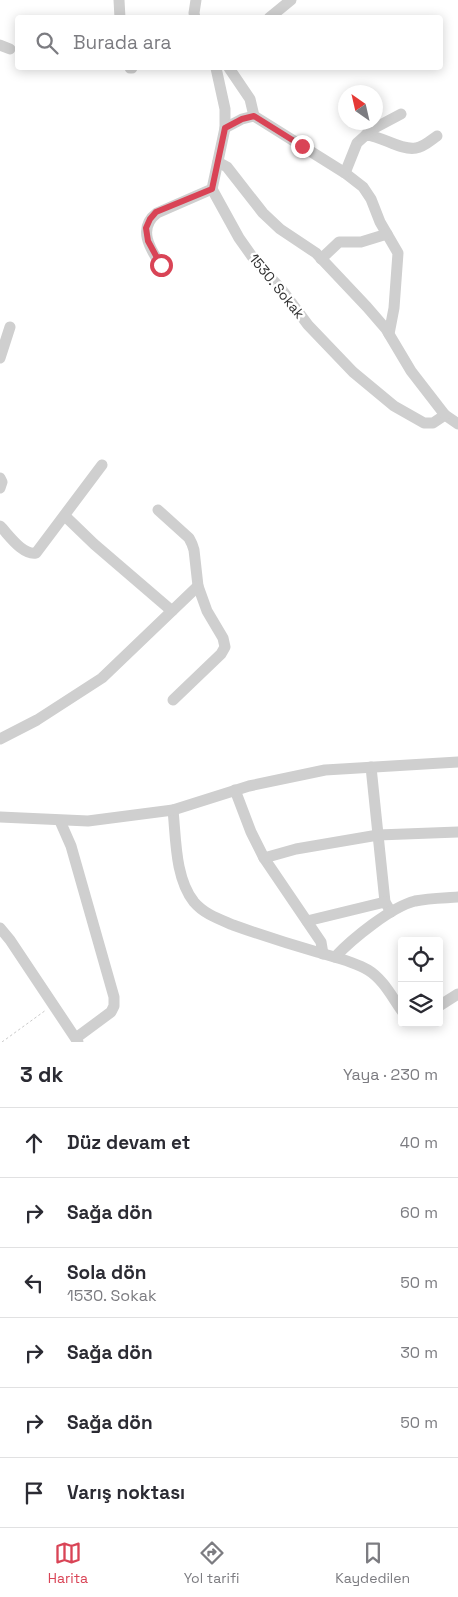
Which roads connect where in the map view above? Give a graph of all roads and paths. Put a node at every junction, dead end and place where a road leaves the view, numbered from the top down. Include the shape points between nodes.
1 (120, 0) edge
2 (196, 0) edge
3 (291, 0) edge
4 (120, 15) edge
5 (194, 15) edge
6 (273, 15) edge
7 (229, 70) edge
8 (216, 71) edge
9 (401, 114) dead end
10 (254, 116) junction
11 (225, 128) junction
12 (366, 135) junction
13 (437, 136) dead end
14 (218, 162) junction
15 (345, 173) junction
16 (212, 189) junction
17 (387, 234) junction
18 (322, 259) junction
19 (161, 265) dead end
20 (10, 327) dead end
21 (389, 334) junction
22 (0, 358) edge
23 (445, 415) junction
24 (458, 424) edge
25 (102, 465) dead end
26 (0, 478) edge
27 (0, 488) edge
28 (158, 510) dead end
29 (65, 516) junction
30 (0, 526) edge
31 (198, 586) junction
32 (172, 611) junction
33 (173, 700) dead end
34 (0, 739) edge
35 (458, 762) edge
36 (371, 767) junction
37 (235, 790) junction
38 (173, 810) junction
39 (0, 817) edge
40 (60, 821) junction
41 (458, 832) edge
42 (378, 835) junction
43 (264, 858) junction
44 (458, 897) edge
45 (388, 907) junction
46 (306, 921) junction
47 (0, 928) edge
48 (323, 954) junction
49 (335, 957) junction
50 (458, 994) edge
51 (443, 1003) edge
52 (55, 1004) junction
53 (398, 1005) edge
54 (77, 1040) edge
55 (2, 1042) edge

1 - 4 street
2 - 5 street
3 - 6 street
7 - 10 street via 250,99
8 - 11 street via 225,108
9 - 12 street
10 - 11 street
10 - 15 street
11 - 14 street
12 - 13 street via 416,148
12 - 15 street via 357,143
14 - 16 street
14 - 18 street via 227,167 263,213 280,229
15 - 17 street via 363,187
16 - 19 street via 156,212 150,219 146,228 148,241
16 - 23 street, 1530. Sokak via 256,262 308,325 353,372 394,406 424,423 433,423
17 - 18 street via 361,242 339,242
17 - 21 street via 398,253
18 - 21 street
20 - 22 street
21 - 23 street via 411,371
23 - 24 street
25 - 29 street
26 - 27 street
28 - 31 street via 191,541
29 - 30 street via 39,552 34,554 25,551
29 - 32 street
31 - 32 street
31 - 33 street via 207,611 223,638 224,647
32 - 34 street via 102,678 37,720
35 - 36 street
36 - 37 street via 326,770
36 - 42 street
37 - 38 street
37 - 43 street
38 - 40 street via 88,821
38 - 48 street via 180,868 194,902 200,908 246,930
39 - 40 street
40 - 54 street via 71,846 114,998 111,1012
41 - 42 street
42 - 43 street
42 - 45 street
43 - 46 street
44 - 45 street
45 - 46 street
45 - 49 street
46 - 48 street via 321,942
47 - 52 street
48 - 49 street
49 - 53 street via 369,970
50 - 51 street
52 - 54 street
52 - 55 path

